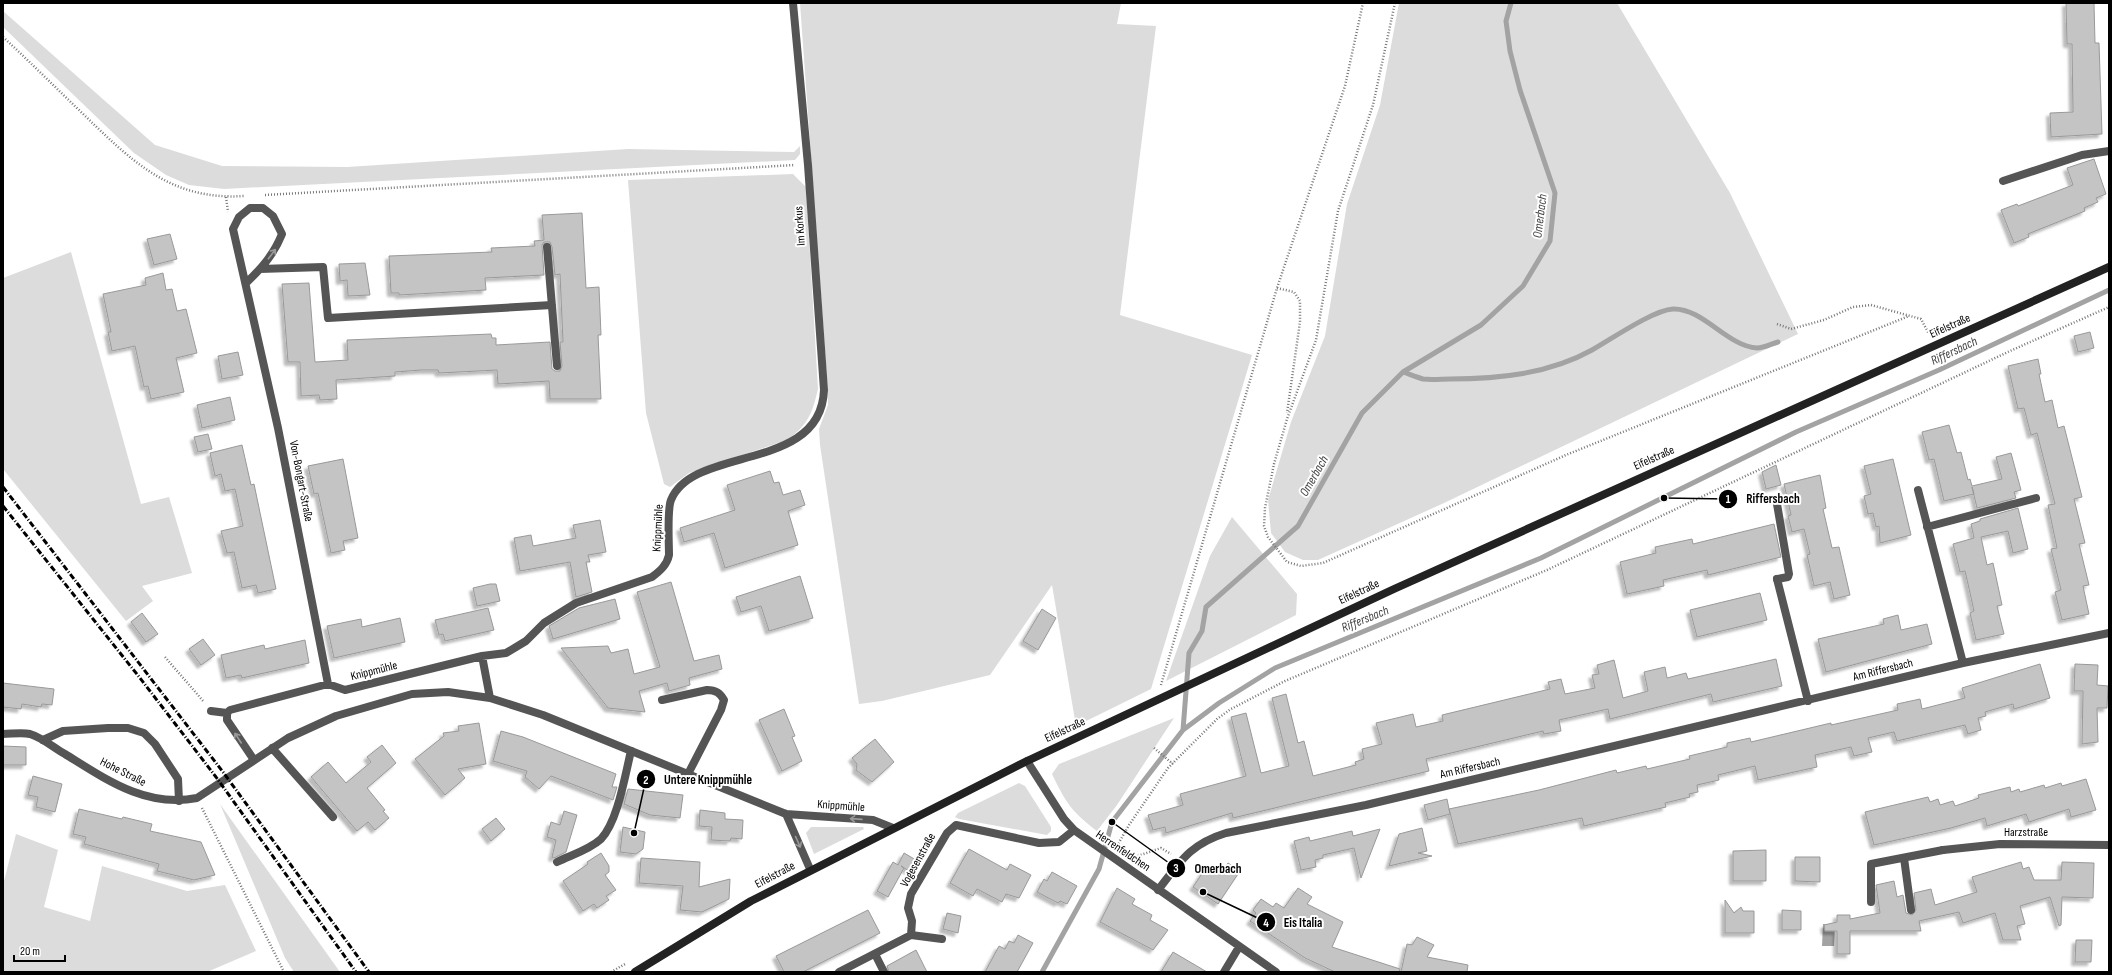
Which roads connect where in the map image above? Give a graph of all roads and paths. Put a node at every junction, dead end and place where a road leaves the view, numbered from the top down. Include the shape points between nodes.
1 (793, 3) edge
2 (1363, 3) edge
3 (1395, 3) edge
4 (3, 36) edge
5 (2109, 151) edge
6 (808, 165) junction
7 (2003, 181) dead end
8 (250, 196) dead end
9 (258, 196) dead end
10 (547, 247) dead end
11 (2109, 267) edge
12 (260, 269) junction
13 (246, 283) junction
14 (1277, 288) junction
15 (552, 305) junction
16 (2109, 307) edge
17 (1909, 316) junction
18 (1777, 324) dead end
19 (1935, 345) junction
20 (557, 366) dead end
21 (1287, 419) junction
22 (798, 436) joint
23 (1918, 490) dead end
24 (2036, 498) dead end
25 (1777, 504) dead end
26 (1927, 526) junction
27 (2109, 632) edge
28 (482, 656) junction
29 (165, 657) dead end
30 (1963, 663) junction
31 (328, 684) junction
32 (490, 698) junction
33 (662, 700) dead end
34 (1156, 701) junction
35 (1808, 701) junction
36 (211, 711) joint
37 (226, 713) junction
38 (3, 734) edge
39 (43, 740) junction
40 (272, 748) junction
41 (1154, 748) dead end
42 (631, 751) junction
43 (254, 760) junction
44 (1027, 761) junction
45 (1173, 764) junction
46 (688, 774) junction
47 (197, 798) junction
48 (179, 802) junction
49 (786, 814) junction
50 (333, 817) dead end
51 (893, 828) junction
52 (1074, 830) junction
53 (2109, 845) edge
54 (1113, 857) junction
55 (1904, 858) junction
56 (1181, 860) junction
57 (557, 862) dead end
58 (1120, 862) junction
59 (810, 869) junction
60 (1158, 890) junction
61 (1871, 902) dead end
62 (1911, 910) dead end
63 (911, 935) junction
64 (942, 939) dead end
65 (1239, 947) junction
66 (875, 954) junction
67 (284, 972) edge
68 (635, 972) edge
69 (839, 972) edge
70 (884, 972) edge
71 (1224, 972) edge
72 (1276, 972) edge

1 - 6 street, Im Korkus
2 - 14 path via 1345,86
3 - 21 path via 1373,105 1338,211 1316,340
4 - 8 path via 129,158 166,181 189,191 221,197
5 - 7 street via 2082,155
6 - 9 path
6 - 22 street, Im Korkus via 824,403 810,428
10 - 15 street
11 - 19 main road, Eifelstraße
12 - 13 street, Von-Bongart-Straße
12 -> 13 street, Von-Bongart-Straße via 276,250 282,234 274,216 262,208 250,208 239,217 234,229
12 - 15 street via 323,267 328,318
13 - 31 street, Von-Bongart-Straße via 278,428
14 - 21 path via 1294,292 1300,302
14 - 34 path
15 - 20 street
16 - 45 path via 2010,351 1546,570 1285,681 1217,719
17 - 18 path via 1871,305 1853,307 1824,320 1791,329
17 - 19 path via 1921,319
17 - 21 path via 1566,455 1323,563 1301,566 1287,562 1268,538 1264,526 1274,464
19 - 34 main road, Eifelstraße via 1394,588
22 - 28 street, Knippmühle via 773,449 692,477 677,490 670,502 668,561 660,572 576,603 544,623 526,641 512,649
23 - 26 street
24 - 26 street
25 - 35 street via 1789,574 1788,577 1776,579
26 - 30 street
27 - 30 street, Am Riffersbach
28 - 31 street, Knippmühle via 345,690
28 - 32 street
29 - 36 path
30 - 35 street, Am Riffersbach
31 - 37 street
32 - 40 street, Knippmühle via 448,692 412,694 336,716
32 - 42 street, Knippmühle
33 - 46 street via 714,690 721,694 724,700 722,710
34 - 44 main road, Eifelstraße
35 - 56 street, Am Riffersbach via 1366,805 1226,833 1195,846
36 - 37 street
43 -> 37 street via 227,720
38 - 39 street, Hohe Straße via 30,734
39 - 48 street, Hohe Straße via 132,792 156,800
39 - 48 street via 63,731 128,728 144,732 178,779
40 - 43 street, Knippmühle
40 - 50 street
41 - 45 path
42 - 46 street, Knippmühle
42 - 57 street via 608,828 601,838
43 - 47 street, Hohe Straße
44 - 51 main road, Eifelstraße
44 - 52 street, Herrenfeldchen via 1064,819
45 - 54 path via 1129,825
46 - 49 street, Knippmühle
47 - 48 street, Hohe Straße
47 - 67 path
51 -> 49 street, Knippmühle via 873,820
49 -> 59 street
51 - 59 main road, Eifelstraße
52 - 54 street, Herrenfeldchen
52 - 63 street, Vogesenstraße via 1059,842 1040,844 956,825 947,833 911,894 908,908 912,921
53 - 55 street, Harzstraße via 2000,844 1943,850
54 - 58 street, Herrenfeldchen
55 - 61 street, Harzstraße via 1871,864
55 - 62 street
56 - 58 path via 1161,848
56 - 60 street, Am Riffersbach
58 - 60 street, Herrenfeldchen
59 - 68 main road, Eifelstraße via 751,901
60 - 65 street, Herrenfeldchen
63 - 64 street
63 - 66 street
65 - 71 street
65 - 72 street, Herrenfeldchen
66 - 69 street
66 - 70 street

